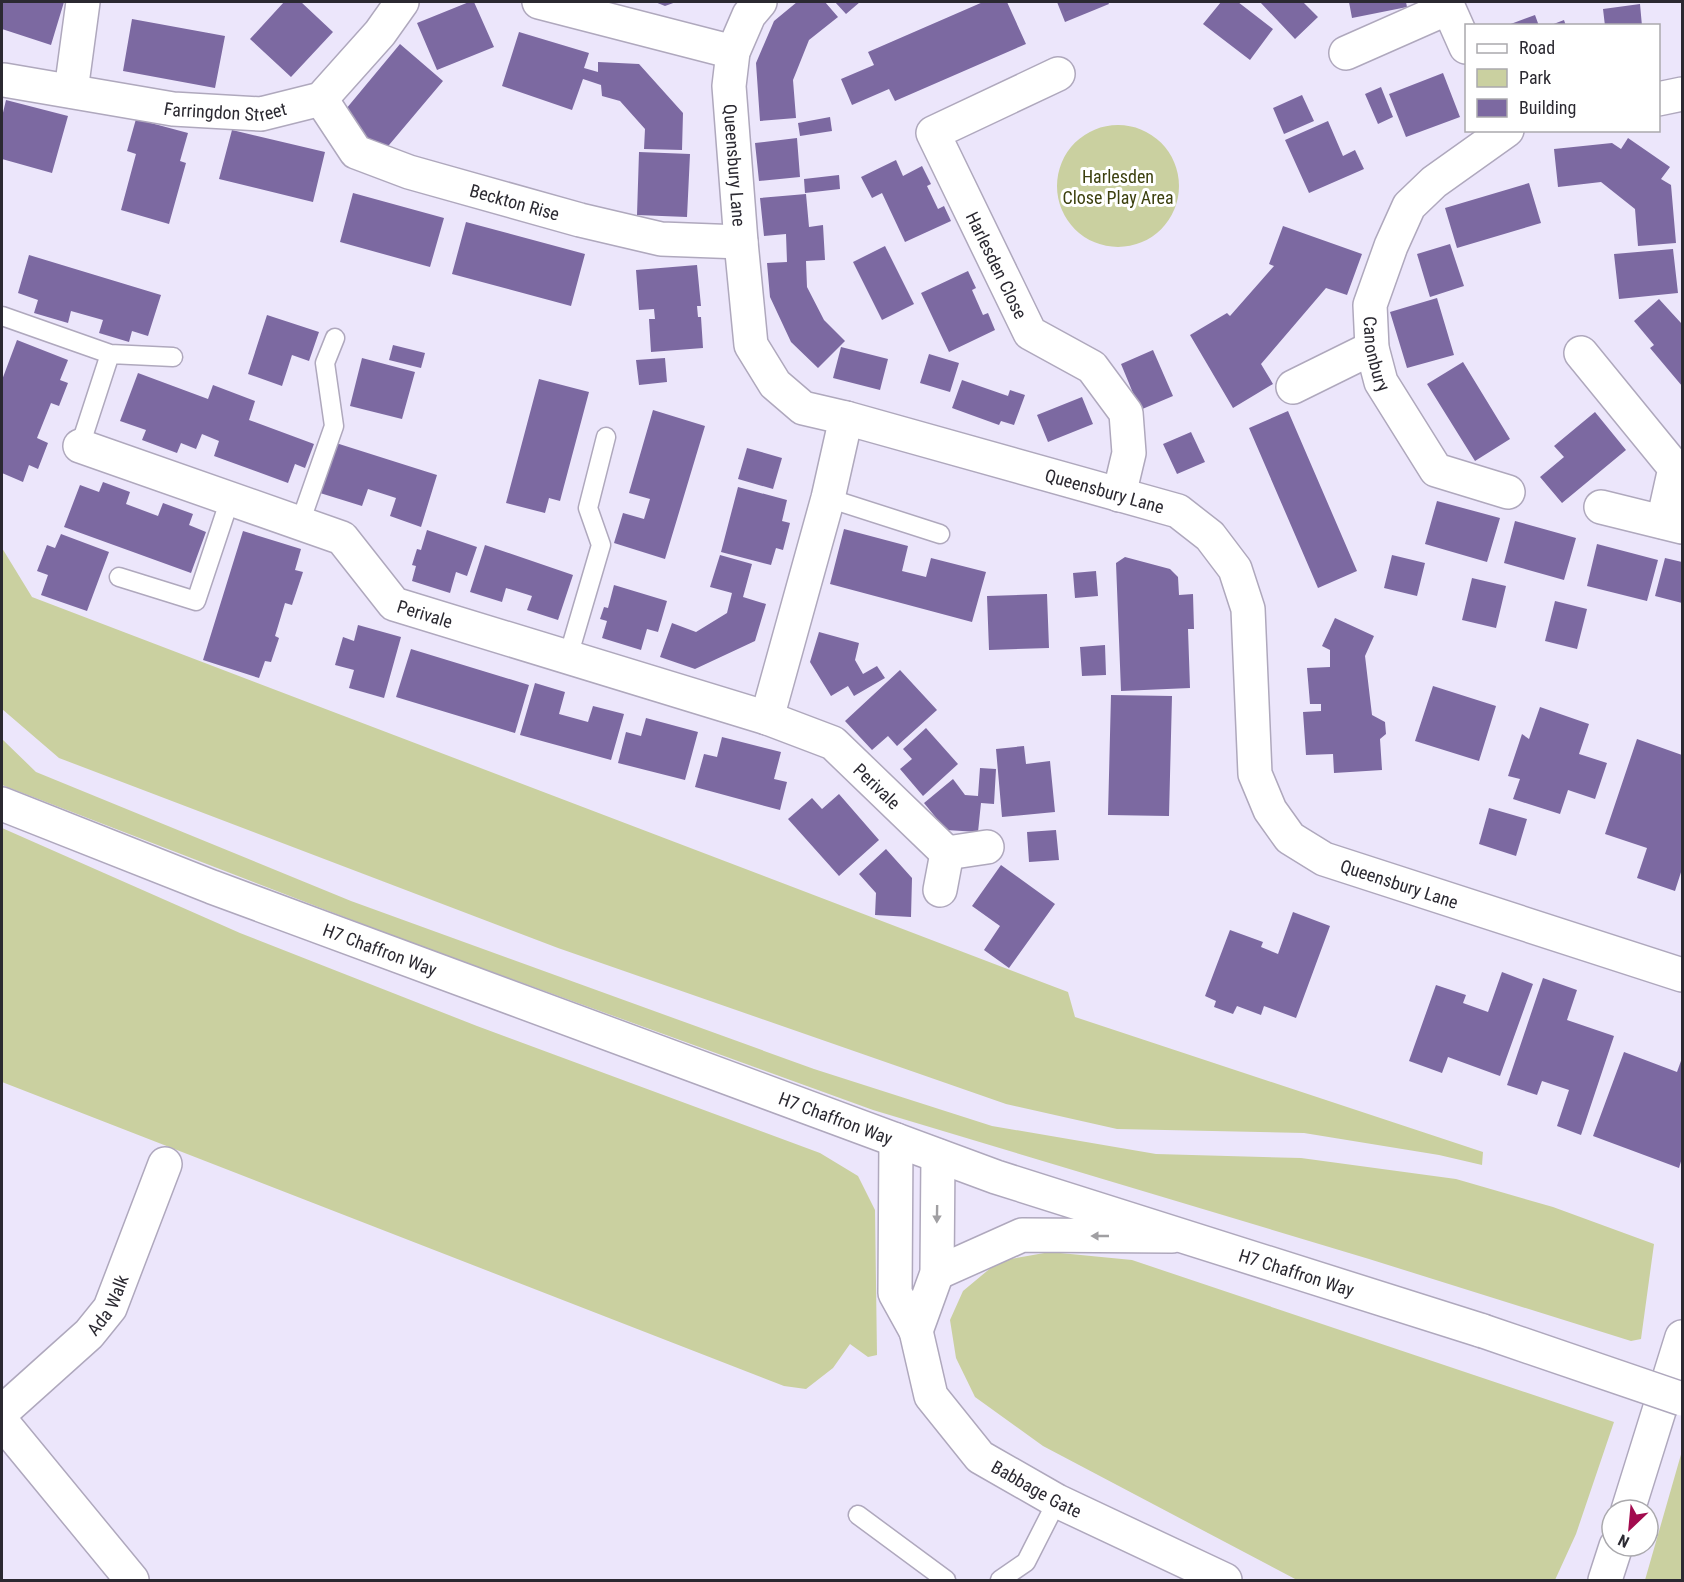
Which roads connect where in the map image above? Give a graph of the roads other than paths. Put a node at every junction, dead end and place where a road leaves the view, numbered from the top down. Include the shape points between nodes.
1 (83, 2) edge
2 (402, 2) edge
3 (539, 2) edge
4 (760, 2) edge
5 (1447, 5) edge
6 (1465, 43) edge
7 (733, 52) junction
8 (1346, 52) dead end
9 (1058, 74) dead end
10 (4, 80) dead end
11 (70, 91) junction
12 (1683, 94) edge
13 (321, 99) junction
14 (1660, 99) edge
15 (1505, 132) edge
16 (741, 242) junction
17 (2, 316) edge
18 (335, 338) dead end
19 (1372, 348) junction
20 (1581, 353) dead end
21 (110, 354) junction
22 (173, 357) dead end
23 (1293, 387) dead end
24 (846, 418) junction
25 (606, 437) dead end
26 (81, 447) joint
27 (1508, 492) dead end
28 (1119, 495) junction
29 (828, 498) junction
30 (230, 499) junction
31 (1600, 507) dead end
32 (300, 523) junction
33 (1673, 524) edge
34 (940, 534) dead end
35 (119, 577) dead end
36 (568, 657) junction
37 (767, 718) junction
38 (2, 804) edge
39 (987, 847) dead end
40 (947, 853) junction
41 (939, 890) dead end
42 (1683, 975) edge
43 (897, 1140) junction
44 (938, 1156) junction
45 (165, 1164) dead end
46 (1180, 1236) junction
47 (937, 1273) junction
48 (916, 1331) junction
49 (1683, 1337) edge
50 (1673, 1397) edge
51 (2, 1412) edge
52 (2, 1422) edge
53 (1633, 1498) edge
54 (1057, 1501) junction
55 (858, 1515) dead end
56 (1612, 1558) edge
57 (132, 1581) edge
58 (946, 1581) edge
59 (1000, 1581) edge
60 (1226, 1581) edge
61 (1605, 1581) edge

1 - 11 street
2 - 13 street
3 - 7 street
4 - 7 street, Queensbury Lane via 749,15
5 - 6 street
5 - 8 street
7 - 16 street, Queensbury Lane via 729,86
9 - 28 street, Harlesden Close via 933,133 1030,333 1092,367 1126,413 1130,453
10 - 11 street, Farringdon Street
11 - 13 street, Farringdon Street via 173,109 261,114
12 - 14 street
13 - 16 street, Beckton Rise via 356,152 409,172 661,239
15 - 19 street, Canonbury via 1434,182 1409,206 1370,305
16 - 24 street, Queensbury Lane via 751,345 775,384 803,408
17 - 21 lane
18 - 32 lane via 325,363 333,426
19 - 23 street
19 - 27 street, Canonbury via 1381,382 1436,470
20 - 33 street via 1675,468
21 - 22 lane
21 - 26 lane
24 - 28 street, Queensbury Lane
24 - 29 street
25 - 36 lane via 588,508 601,545
26 - 30 street, Perivale
28 - 42 street, Queensbury Lane via 1178,511 1210,536 1235,569 1248,609 1255,774 1270,810 1290,838 1324,860
29 - 34 lane
29 - 37 street
30 - 32 street, Perivale
30 - 35 lane via 196,601
31 - 33 street
32 - 36 street, Perivale via 342,538 394,604
36 - 37 street, Perivale
37 - 40 street, Perivale via 833,742
38 - 43 street, H7 Chaffron Way via 212,887
39 - 40 street
40 - 41 street
43 - 44 street, H7 Chaffron Way
43 - 48 street, Babbage Gate via 895,1293
44 - 46 street, H7 Chaffron Way
44 -> 47 street
45 - 51 street, Ada Walk via 110,1308 89,1334
46 -> 47 street via 1022,1235
46 - 50 street, H7 Chaffron Way, bridge via 1484,1331
47 - 48 street
48 - 54 street, Babbage Gate via 931,1396 980,1458
49 - 50 street
50 - 53 street
52 - 57 street
54 - 59 lane via 1026,1562
54 - 60 street, Babbage Gate
55 - 58 lane
56 - 61 street

